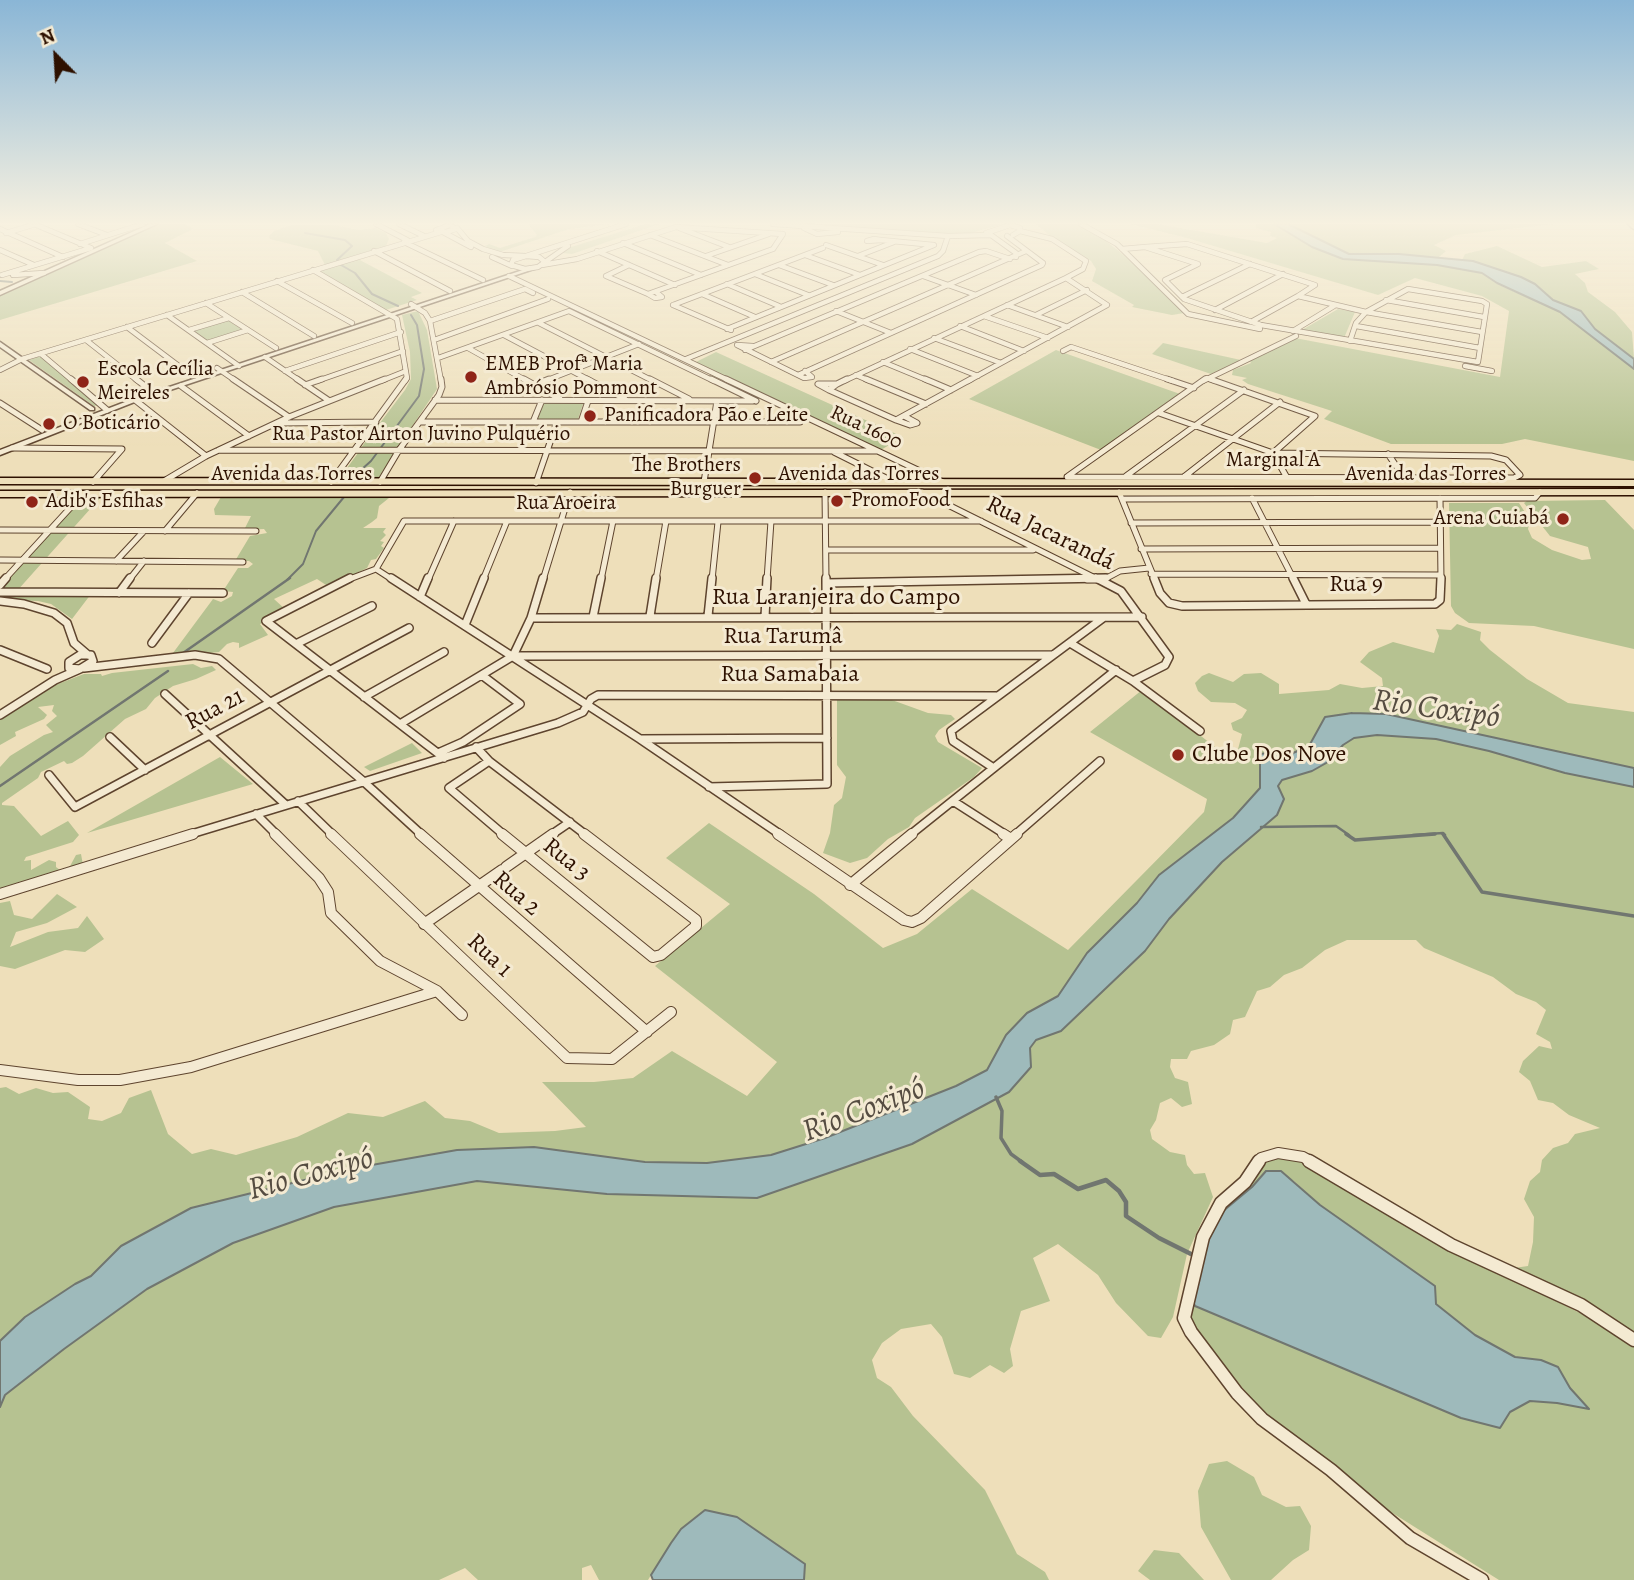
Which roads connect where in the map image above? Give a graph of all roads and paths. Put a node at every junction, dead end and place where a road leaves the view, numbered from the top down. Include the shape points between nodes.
1 (223, 298) edge
2 (251, 298) edge
3 (306, 298) edge
4 (363, 298) edge
5 (433, 298) edge
6 (436, 298) edge
7 (499, 298) edge
8 (545, 298) edge
9 (555, 298) edge
10 (691, 298) edge
11 (711, 298) edge
12 (759, 298) edge
13 (801, 298) edge
14 (836, 298) edge
15 (869, 298) edge
16 (921, 298) edge
17 (970, 298) edge
18 (1023, 298) edge
19 (1071, 298) edge
20 (1099, 298) edge
21 (1173, 298) edge
22 (1184, 298) edge
23 (1238, 298) edge
24 (1295, 298) edge
25 (1304, 298) edge
26 (1391, 298) edge
27 (1462, 298) edge
28 (1386, 300) junction
29 (206, 303) junction
30 (414, 305) junction
31 (1007, 305) junction
32 (779, 306) junction
33 (1334, 306) junction
34 (1215, 310) junction
35 (836, 311) junction
36 (1366, 312) junction
37 (390, 313) junction
38 (167, 315) junction
39 (1036, 315) junction
40 (984, 316) junction
41 (755, 317) junction
42 (1484, 317) junction
43 (229, 318) junction
44 (430, 321) junction
45 (1251, 321) junction
46 (863, 322) junction
47 (539, 323) junction
48 (352, 324) junction
49 (960, 326) junction
50 (1356, 326) junction
51 (127, 327) junction
52 (1068, 327) junction
53 (727, 329) junction
54 (189, 330) junction
55 (248, 330) junction
56 (401, 332) junction
57 (737, 332) dead end
58 (1482, 332) junction
59 (891, 333) junction
60 (1295, 333) junction
61 (504, 335) junction
62 (314, 336) junction
63 (934, 338) junction
64 (1048, 338) junction
65 (86, 340) junction
66 (434, 340) junction
67 (1350, 341) junction
68 (207, 343) junction
69 (0, 344) edge
70 (639, 344) junction
71 (753, 346) junction
72 (276, 348) junction
73 (468, 348) junction
74 (1480, 348) junction
75 (911, 349) junction
76 (746, 350) junction
77 (403, 351) junction
78 (1024, 351) junction
79 (1063, 351) dead end
80 (41, 354) junction
81 (265, 357) junction
82 (606, 357) junction
83 (438, 358) junction
84 (22, 359) junction
85 (686, 359) junction
86 (771, 362) junction
87 (883, 362) junction
88 (1001, 363) junction
89 (237, 364) junction
90 (0, 370) edge
91 (220, 370) junction
92 (572, 370) junction
93 (285, 371) junction
94 (406, 371) junction
95 (1492, 371) dead end
96 (856, 374) junction
97 (192, 376) junction
98 (978, 376) junction
99 (1207, 379) junction
100 (837, 384) junction
101 (305, 385) junction
102 (534, 385) junction
103 (181, 386) junction
104 (1194, 388) junction
105 (150, 390) junction
106 (829, 390) junction
107 (951, 390) junction
108 (1244, 390) junction
109 (741, 393) junction
110 (135, 400) junction
111 (328, 400) junction
112 (435, 400) junction
113 (542, 401) junction
114 (562, 401) junction
115 (588, 401) junction
116 (628, 401) junction
117 (691, 401) junction
118 (717, 401) junction
119 (727, 401) junction
120 (1280, 402) junction
121 (0, 403) edge
122 (926, 404) junction
123 (105, 408) junction
124 (92, 409) junction
125 (1159, 413) junction
126 (289, 416) junction
127 (904, 416) junction
128 (896, 420) junction
129 (376, 422) junction
130 (420, 422) junction
131 (533, 422) junction
132 (556, 422) junction
133 (581, 422) junction
134 (713, 422) junction
135 (800, 422) dead end
136 (277, 423) junction
137 (1195, 425) junction
138 (42, 430) junction
139 (249, 436) junction
140 (1232, 439) junction
141 (0, 447) edge
142 (12, 448) junction
143 (219, 450) junction
144 (399, 450) junction
145 (546, 450) junction
146 (707, 450) junction
147 (355, 451) junction
148 (831, 451) junction
149 (876, 451) junction
150 (0, 453) edge
151 (1273, 453) junction
152 (1388, 454) junction
153 (206, 456) junction
154 (1126, 476) junction
155 (1185, 476) junction
156 (1403, 476) junction
157 (1286, 477) junction
158 (1064, 479) junction
159 (0, 481) edge
160 (164, 481) junction
161 (93, 482) junction
162 (331, 482) junction
163 (380, 482) junction
164 (472, 482) junction
165 (504, 482) junction
166 (704, 482) junction
167 (894, 482) junction
168 (943, 482) junction
169 (1478, 482) junction
170 (1634, 482) edge
171 (536, 483) junction
172 (1078, 487) junction
173 (1449, 487) junction
174 (459, 492) junction
175 (499, 492) junction
176 (570, 492) junction
177 (825, 492) junction
178 (922, 492) junction
179 (1055, 492) junction
180 (1483, 492) junction
181 (1540, 492) junction
182 (1634, 492) edge
183 (197, 493) junction
184 (0, 494) edge
185 (82, 495) junction
186 (1120, 495) junction
187 (1252, 498) junction
188 (1440, 498) junction
189 (454, 521) junction
190 (561, 521) junction
191 (613, 521) junction
192 (666, 521) junction
193 (771, 521) junction
194 (824, 521) junction
195 (507, 522) junction
196 (718, 522) junction
197 (981, 522) junction
198 (1265, 522) junction
199 (1442, 522) junction
200 (1131, 523) junction
201 (0, 530) edge
202 (50, 530) junction
203 (144, 531) junction
204 (165, 531) junction
205 (256, 531) dead end
206 (1440, 548) junction
207 (1141, 549) junction
208 (1278, 549) junction
209 (826, 550) junction
210 (1037, 550) junction
211 (0, 560) edge
212 (22, 560) junction
213 (117, 561) junction
214 (144, 561) junction
215 (243, 562) dead end
216 (376, 569) junction
217 (1150, 571) junction
218 (1292, 575) junction
219 (1440, 576) junction
220 (1103, 580) junction
221 (826, 583) junction
222 (0, 585) edge
223 (0, 592) edge
224 (119, 593) junction
225 (189, 593) junction
226 (223, 593) dead end
227 (420, 597) junction
228 (0, 601) edge
229 (1306, 604) junction
230 (372, 606) dead end
231 (650, 616) junction
232 (708, 616) junction
233 (593, 617) junction
234 (765, 617) junction
235 (827, 617) junction
236 (1142, 617) junction
237 (531, 618) junction
238 (1103, 618) junction
239 (465, 625) junction
240 (409, 628) dead end
241 (74, 643) junction
242 (152, 643) dead end
243 (1070, 643) junction
244 (296, 644) junction
245 (0, 650) edge
246 (444, 652) dead end
247 (90, 655) junction
248 (1052, 655) junction
249 (513, 656) junction
250 (827, 656) junction
251 (116, 663) junction
252 (68, 664) junction
253 (82, 668) junction
254 (47, 669) dead end
255 (329, 670) junction
256 (1116, 670) junction
257 (483, 677) junction
258 (55, 680) junction
259 (1133, 681) junction
260 (165, 694) dead end
261 (828, 695) junction
262 (364, 696) junction
263 (996, 696) junction
264 (271, 702) junction
265 (587, 704) junction
266 (0, 715) edge
267 (400, 724) junction
268 (1200, 732) dead end
269 (209, 734) junction
270 (110, 737) dead end
271 (640, 738) junction
272 (827, 738) junction
273 (476, 747) junction
274 (441, 756) junction
275 (489, 761) junction
276 (1100, 761) dead end
277 (992, 768) junction
278 (145, 770) junction
279 (49, 775) dead end
280 (363, 781) junction
281 (709, 787) junction
282 (298, 801) junction
283 (953, 801) junction
284 (286, 805) junction
285 (257, 814) junction
286 (570, 822) junction
287 (1011, 839) junction
288 (526, 853) junction
289 (850, 885) junction
290 (478, 887) junction
291 (0, 894) edge
292 (424, 924) junction
293 (437, 992) junction
294 (671, 1012) dead end
295 (462, 1016) dead end
296 (647, 1032) junction
297 (0, 1070) edge
298 (1634, 1340) edge
299 (1482, 1580) edge

1 - 29 street
2 - 62 street
3 - 48 street
4 - 37 street
5 - 30 street
6 - 30 street
7 - 44 street
8 - 66 street
9 - 85 street, Rua 1600
10 - 53 street via 673,304
11 - 41 street
12 - 32 street
13 - 32 street
14 - 85 street
15 - 35 street
16 - 46 street
17 - 59 street
18 - 31 street
19 - 39 street
20 - 52 street via 1106,306
21 - 60 street via 1190,315
22 - 34 street
23 - 34 street
24 - 45 street
25 - 33 street
26 - 28 street
27 - 42 street via 1487,304
28 - 36 street
28 - 42 street
29 - 38 street
29 - 43 street
30 - 37 street
30 - 44 street
31 - 39 street
31 - 40 street
32 - 41 street
33 - 36 street
33 - 60 street
34 - 45 street
35 - 46 street
35 - 71 street
36 - 50 street
36 - 58 street
37 - 48 street
37 - 56 street
37 - 81 street
38 - 51 street
38 - 54 street
39 - 52 street
40 - 49 street
40 - 64 street
41 - 53 street
42 - 58 street
43 - 54 street
43 - 55 street
44 - 66 street
45 - 60 street
46 - 59 street
46 - 86 street
47 - 61 street
47 - 70 street via 569,311
47 - 82 street
48 - 62 street
49 - 63 street
49 - 78 street
50 - 67 street
50 - 74 street
51 - 65 street
51 - 97 street
52 - 64 street
53 - 57 street
54 - 68 street
55 - 68 street
55 - 72 street
56 - 77 street
56 - 93 street
58 - 74 street
59 - 86 street via 805,372 811,377
60 - 67 street
60 - 95 street
60 - 99 street
61 - 73 street
61 - 92 street
62 - 72 street
63 - 75 street
63 - 88 street
64 - 78 street
65 - 80 street
65 - 105 street
66 - 83 street
67 - 74 street via 1472,363 1478,362
68 - 89 street
69 - 84 street
70 - 82 street
70 - 109 street
71 - 76 street
71 - 76 street via 737,345
72 - 89 street
73 - 83 street
73 - 102 street
75 - 87 street
75 - 98 street
76 - 86 street
77 - 94 street
77 - 101 street
78 - 88 street
79 - 104 street via 1070,347
80 - 84 street
80 - 123 street
81 - 89 street
81 - 93 street
82 - 92 street
82 - 117 street
83 - 112 street via 442,387
84 - 90 street
84 - 124 street
85 - 149 street, Rua 1600
87 - 96 street
87 - 107 street
88 - 98 street
89 - 91 street
91 - 97 street
91 - 103 street
91 - 126 street
92 - 102 street
92 - 116 street
93 - 101 street
94 - 111 street
94 - 129 street via 404,386
96 - 100 street
96 - 122 street
97 - 105 street
98 - 107 street
99 - 104 street
99 - 108 street
100 - 106 street
100 - 106 street via 818,383
101 - 111 street
102 - 114 street
103 - 110 street
103 - 139 street
104 - 125 street
105 - 123 street
106 - 128 street
107 - 122 street
108 - 120 street
108 - 137 street
109 - 119 street
109 - 119 street via 756,401
110 - 123 street
110 - 153 street
111 - 126 street
112 - 113 street
112 - 130 street, Avenida das Torres
113 - 114 street
113 - 131 street
114 - 115 street
115 - 116 street
115 - 133 street
116 - 117 street
117 - 118 street
118 - 119 street
118 - 134 street
120 - 140 street
120 - 151 street via 1315,416
121 - 138 street
122 - 127 street
123 - 124 street
123 - 142 street
124 - 138 street
125 - 137 street
125 - 158 street
126 - 136 street
127 - 128 street
127 - 128 street via 916,423
129 - 136 street
129 - 147 street
130 - 131 street
130 - 144 street, Avenida das Torres
131 - 132 street
132 - 133 street
132 - 145 street
133 - 134 street
134 - 135 street
134 - 146 street
136 - 139 street
137 - 140 street
137 - 154 street
138 - 141 street
139 - 143 street
140 - 151 street
140 - 155 street
142 - 150 street
142 - 161 street via 122,449
143 - 147 street, Rua Pastor Airton Juvino Pulquério
143 - 153 street
144 - 145 street, Rua Pastor Airton Juvino Pulquério
144 - 147 street, Rua Pastor Airton Juvino Pulquério
144 - 163 street, Avenida das Torres
145 - 146 street, Rua Pastor Airton Juvino Pulquério
145 - 171 street
146 - 148 street, Rua Pastor Airton Juvino Pulquério
146 - 166 street
147 - 162 street
148 - 149 street, Rua Pastor Airton Juvino Pulquério
148 - 167 street
149 - 168 street, Rua 1600
151 - 152 street
151 - 157 street
152 - 156 street
152 - 156 street, Marginal A via 1491,456 1506,460 1520,475
153 - 160 street
154 - 155 street, Marginal A
154 - 158 street, Marginal A
155 - 157 street, Marginal A
156 - 157 street, Marginal A
158 - 168 main road, Avenida das Torres
158 - 172 main road, Avenida das Torres
158 - 179 main road
159 - 161 main road, Avenida das Torres
160 - 161 main road, Avenida das Torres
160 - 162 main road, Avenida das Torres
162 - 163 main road, Avenida das Torres
163 - 164 main road, Avenida das Torres
164 - 165 main road, Avenida das Torres
164 - 174 main road via 471,488
165 - 171 main road, Avenida das Torres
165 - 175 main road via 496,488
166 - 167 main road, Avenida das Torres
166 - 171 main road, Avenida das Torres
167 - 168 main road, Avenida das Torres
169 - 170 main road, Avenida das Torres
169 - 173 main road, Avenida das Torres
169 - 180 main road
172 - 173 main road, Avenida das Torres
172 - 179 main road, Avenida das Torres
172 - 186 main road, Avenida das Torres
173 - 180 main road, Avenida das Torres
173 - 186 main road, Avenida das Torres
174 - 175 main road, Avenida das Torres
174 - 183 main road, Avenida das Torres
175 - 176 main road, Avenida das Torres
176 - 177 main road, Avenida das Torres
176 - 190 street
177 - 178 main road, Avenida das Torres
177 - 194 street
178 - 179 main road, Avenida das Torres
178 - 197 street, Rua Jacarandá
180 - 181 main road, Avenida das Torres
181 - 182 main road, Avenida das Torres
181 - 188 street via 1535,498
183 - 185 main road, Avenida das Torres
183 - 204 street
184 - 185 main road, Avenida das Torres
185 - 202 street
186 - 187 street
186 - 200 street
187 - 188 street
187 - 198 street
188 - 199 street, Rua 9
189 - 195 street, Rua Aroeira
189 - 216 street, Rua Aroeira via 404,521
189 - 227 street
190 - 191 street, Rua Aroeira
190 - 195 street, Rua Aroeira
190 - 237 street
191 - 192 street, Rua Aroeira
191 - 233 street
192 - 196 street, Rua Aroeira
192 - 231 street
193 - 194 street, Rua Aroeira
193 - 196 street, Rua Aroeira
193 - 234 street
194 - 197 street, Rua Aroeira
194 - 209 street
195 - 239 street
196 - 232 street
197 - 210 street, Rua Jacarandá
198 - 199 street
198 - 200 street
198 - 208 street
199 - 206 street, Rua 9
200 - 207 street
201 - 202 street
202 - 203 street
202 - 212 street
203 - 204 street
203 - 213 street
204 - 205 street
206 - 208 street
206 - 219 street, Rua 9
207 - 208 street
207 - 217 street
208 - 218 street
209 - 210 street
209 - 221 street
210 - 220 street, Rua Jacarandá
211 - 212 street
212 - 213 street
212 - 222 street
213 - 214 street
214 - 215 street
214 - 224 street
216 - 227 street
216 - 244 street via 266,621
217 - 218 street
217 - 220 street via 1119,570
217 - 229 street, Rua 9 via 1162,596 1182,606
218 - 219 street
218 - 229 street
219 - 229 street, Rua 9 via 1440,600 1435,604
220 - 221 street
220 - 236 street, Rua Jacarandá via 1121,591
221 - 235 street
223 - 224 street
224 - 225 street
225 - 226 street
225 - 242 street
227 - 239 street
228 - 241 street via 54,613 67,623
230 - 244 street
231 - 232 street, Rua Laranjeira do Campo
231 - 233 street, Rua Laranjeira do Campo
232 - 234 street, Rua Laranjeira do Campo
233 - 237 street, Rua Laranjeira do Campo
234 - 235 street, Rua Laranjeira do Campo
235 - 238 street, Rua Laranjeira do Campo
235 - 250 street
236 - 238 street, Rua Laranjeira do Campo
236 - 259 street, Rua Jacarandá via 1168,653 1169,662
237 - 249 street
238 - 243 street
239 - 249 street
240 - 255 street, Rua 21
241 - 247 street
241 - 252 street
243 - 248 street
243 - 256 street
244 - 255 street
245 - 254 street
246 - 262 street
247 - 251 street
247 - 252 street via 80,655
247 - 253 street via 93,661
248 - 250 street, Rua Tarumâ
248 - 263 street
249 - 250 street, Rua Tarumâ
249 - 257 street
249 - 265 street
250 - 261 street
251 - 253 street, Rua 2
251 - 264 street, Rua 2 via 215,656
252 - 253 street
252 - 258 street
253 - 258 street
255 - 262 street
255 - 264 street, Rua 21
256 - 259 street
256 - 277 street
257 - 267 street
257 - 274 street via 520,704
258 - 266 street
259 - 268 street
260 - 269 street
261 - 263 street, Rua Samabaia
261 - 265 street, Rua Samabaia via 608,694
261 - 272 street
262 - 267 street
263 - 277 street via 950,734 953,741
264 - 269 street, Rua 21
264 - 280 street, Rua 2
265 - 271 street
265 - 273 street, Rua Samabaia via 583,712 567,720
267 - 274 street
269 - 278 street, Rua 21
269 - 284 street
270 - 278 street
271 - 272 street
271 - 281 street
272 - 281 street via 827,784
273 - 274 street, Rua Samabaia
273 - 275 street
274 - 280 street
275 - 286 street
275 - 288 street, Rua 3 via 453,783 450,790
276 - 287 street
277 - 283 street
278 - 279 street, Rua 21 via 75,807
280 - 282 street
280 - 290 street, Rua 2
281 - 289 street
282 - 284 street
282 - 292 street, Rua 1
283 - 287 street
283 - 289 street
284 - 285 street
285 - 291 street
285 - 293 street via 319,878 328,892 331,913 380,961
286 - 288 street
286 - 288 street, Rua 3 via 697,923 661,956 653,957
287 - 289 street via 912,922
288 - 290 street
290 - 292 street
290 - 296 street, Rua 2
292 - 296 street, Rua 1 via 567,1058 612,1059
293 - 295 street
293 - 297 street via 191,1067 120,1080
294 - 296 street, Rua 1
298 - 299 street via 1581,1305 1451,1245 1313,1163 1286,1154 1261,1158 1245,1182 1221,1203 1198,1250 1184,1318 1191,1332 1262,1419 1410,1538

